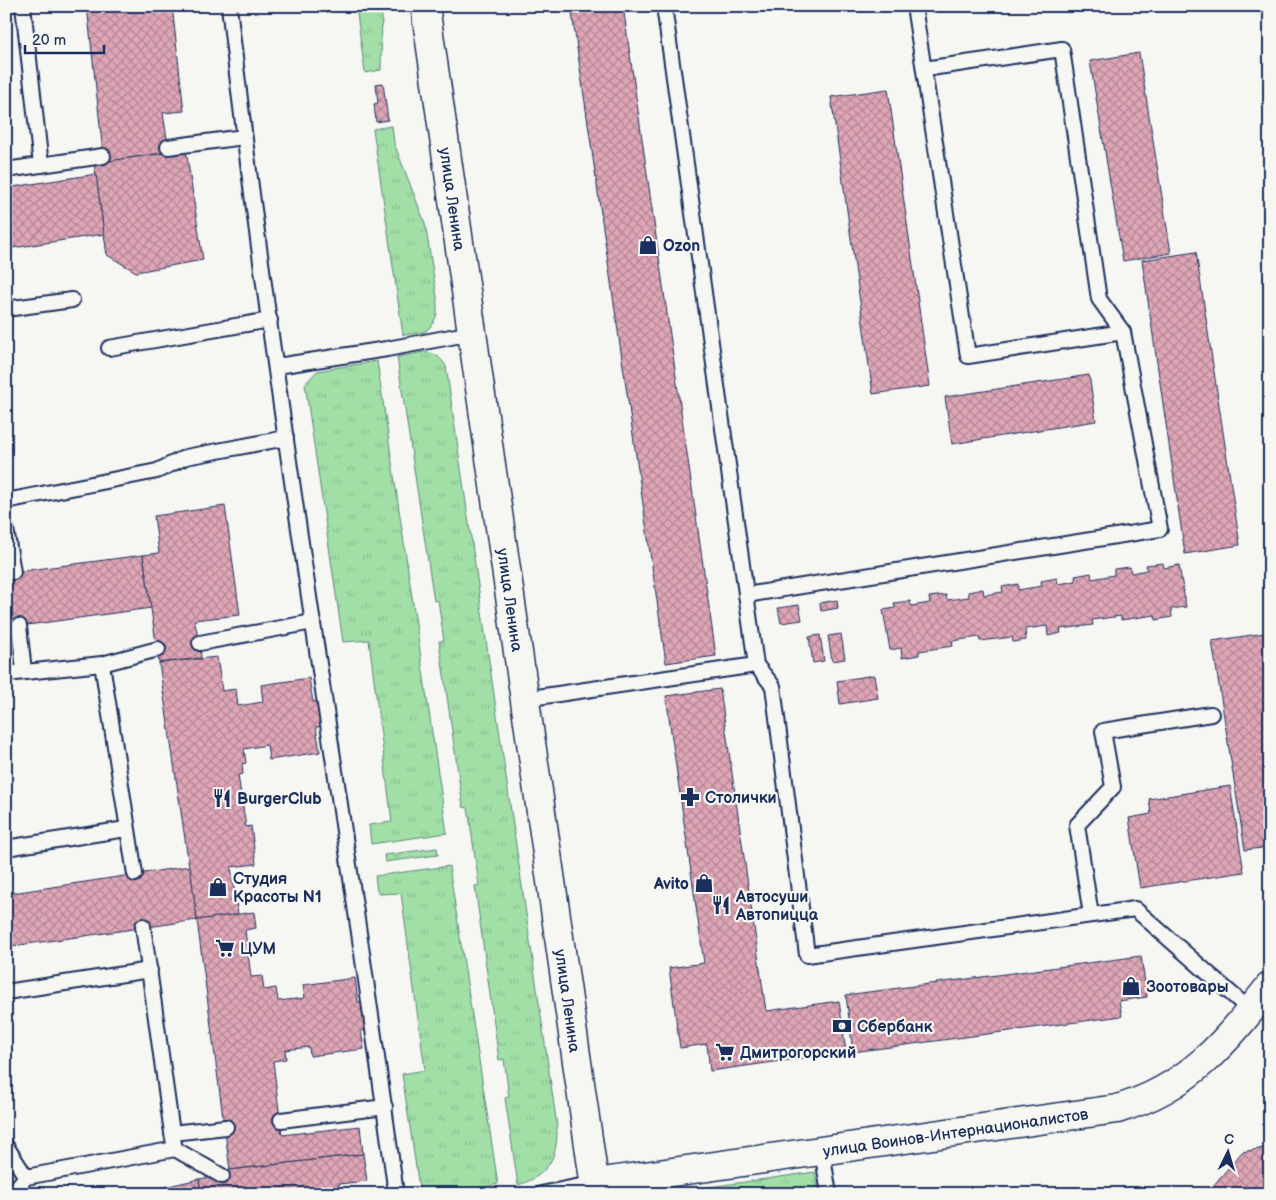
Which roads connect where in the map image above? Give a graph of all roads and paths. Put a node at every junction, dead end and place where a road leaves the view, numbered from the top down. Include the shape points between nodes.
1 (23, 6) edge
2 (229, 6) edge
3 (425, 6) edge
4 (664, 6) edge
5 (914, 6) edge
6 (924, 69) junction
7 (244, 137) junction
8 (168, 147) dead end
9 (103, 156) dead end
10 (41, 165) junction
11 (6, 170) edge
12 (72, 300) dead end
13 (6, 309) edge
14 (270, 320) junction
15 (472, 332) junction
16 (1123, 332) junction
17 (109, 348) dead end
18 (276, 366) junction
19 (286, 438) junction
20 (6, 501) edge
21 (6, 529) edge
22 (13, 572) dead end
23 (746, 595) junction
24 (314, 622) junction
25 (20, 626) dead end
26 (200, 643) dead end
27 (158, 649) dead end
28 (102, 664) junction
29 (756, 665) junction
30 (24, 671) junction
31 (6, 674) edge
32 (524, 699) junction
33 (1211, 714) dead end
34 (126, 829) junction
35 (6, 848) edge
36 (135, 874) dead end
37 (1091, 915) junction
38 (144, 926) dead end
39 (150, 970) junction
40 (1270, 986) edge
41 (6, 992) edge
42 (1251, 1011) junction
43 (385, 1107) junction
44 (281, 1120) dead end
45 (226, 1127) dead end
46 (172, 1133) junction
47 (6, 1146) edge
48 (175, 1149) junction
49 (822, 1151) junction
50 (222, 1176) dead end
51 (26, 1177) junction
52 (596, 1188) edge
53 (11, 1194) edge
54 (396, 1194) edge
55 (542, 1194) edge
56 (828, 1194) edge

1 - 10 lane
2 - 7 lane
3 - 15 main road, улица Ленина
4 - 23 lane
5 - 6 lane
6 - 16 lane via 1062,49 1099,299
6 - 16 lane via 968,356
7 - 8 lane
7 - 14 lane
9 - 10 lane
10 - 11 lane
12 - 13 lane
14 - 17 lane
14 - 18 lane
15 - 18 lane via 387,350
15 - 32 main road, улица Ленина
16 - 23 lane via 1160,529
18 - 19 lane
19 - 20 lane via 186,457 157,471
19 - 24 lane
21 - 22 lane
23 - 29 lane
24 - 26 lane
24 - 43 lane
25 - 30 lane
27 - 28 lane
28 - 30 lane
28 - 34 lane
29 - 32 lane
29 - 37 lane via 773,686 807,955
30 - 31 lane
32 - 52 main road, улица Ленина
33 - 37 lane via 1103,731 1113,787 1077,825
34 - 35 lane
34 - 36 lane
37 - 42 lane via 1135,909
38 - 39 lane
39 - 41 lane
39 - 46 lane
40 - 42 main road, улица Воинов-Интернационалистов
42 - 49 main road, улица Воинов-Интернационалистов via 1202,1064 1173,1086 1141,1102
43 - 44 lane
43 - 54 lane
45 - 46 lane
46 - 48 lane
47 - 51 lane
48 - 50 lane
48 - 51 lane
49 - 52 main road, улица Воинов-Интернационалистов
49 - 56 lane
51 - 53 lane
52 - 55 lane

